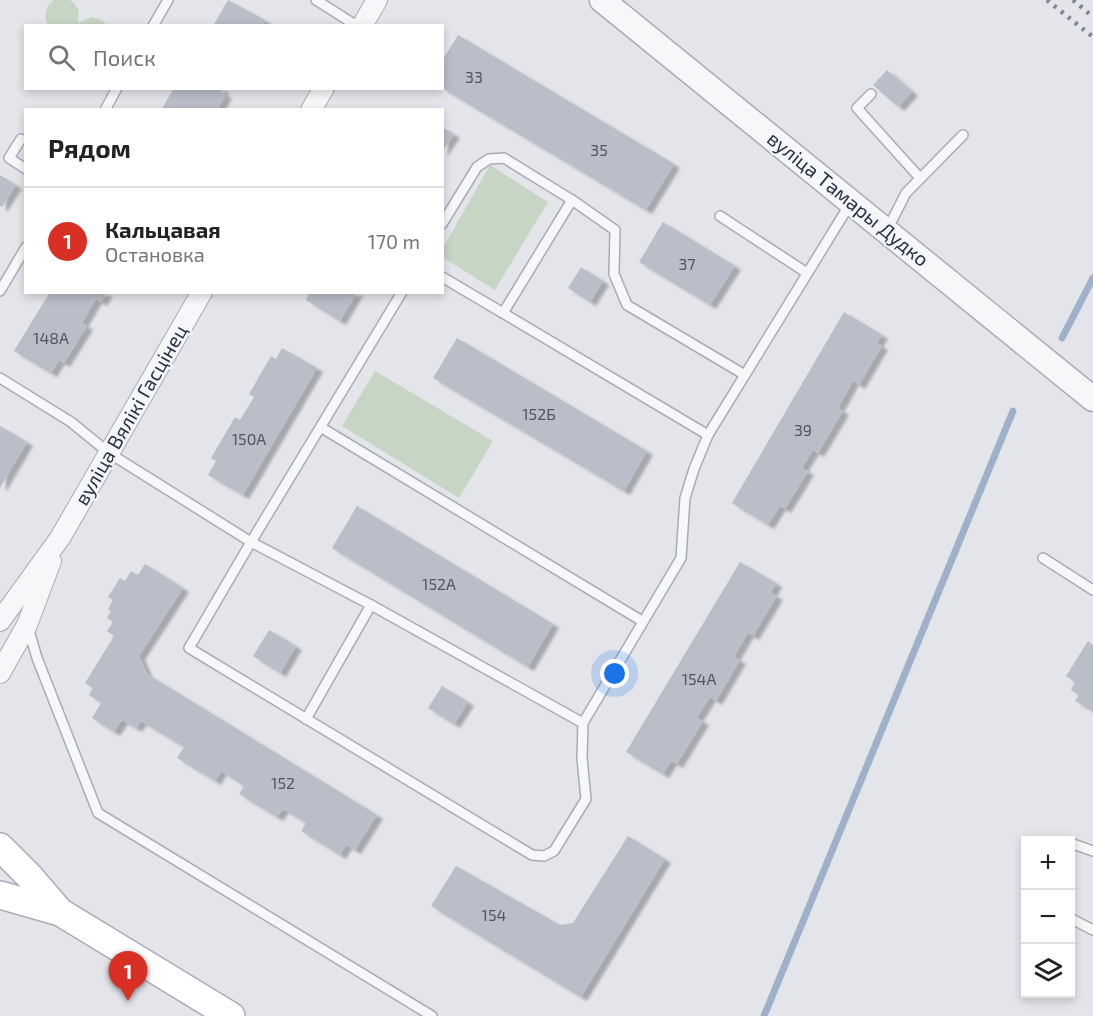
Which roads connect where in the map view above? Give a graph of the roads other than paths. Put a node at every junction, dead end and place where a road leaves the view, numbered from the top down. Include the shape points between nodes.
1 (168, 0) edge
2 (316, 0) edge
3 (377, 0) edge
4 (602, 0) edge
5 (154, 24) edge
6 (354, 24) edge
7 (363, 24) edge
8 (116, 90) edge
9 (323, 90) edge
10 (871, 94) dead end
11 (106, 108) edge
12 (312, 108) edge
13 (963, 135) dead end
14 (21, 139) dead end
15 (5, 155) edge
16 (24, 167) edge
17 (920, 178) junction
18 (572, 200) junction
19 (851, 202) junction
20 (720, 216) dead end
21 (444, 221) edge
22 (887, 230) junction
23 (24, 250) edge
24 (807, 273) junction
25 (444, 278) edge
26 (0, 291) edge
27 (201, 294) edge
28 (401, 294) edge
29 (503, 313) junction
30 (745, 375) junction
31 (0, 378) edge
32 (1093, 399) edge
33 (322, 428) junction
34 (708, 435) junction
35 (109, 453) junction
36 (60, 538) junction
37 (251, 542) junction
38 (1043, 558) dead end
39 (1093, 590) edge
40 (371, 605) junction
41 (1, 617) edge
42 (642, 621) junction
43 (27, 625) junction
44 (0, 673) edge
45 (306, 719) junction
46 (583, 723) junction
47 (1075, 844) edge
48 (0, 847) edge
49 (1093, 851) edge
50 (0, 895) edge
51 (60, 912) junction
52 (1075, 920) edge
53 (1093, 930) edge
54 (231, 1016) edge
55 (432, 1016) edge

1 - 5 lane
2 - 6 lane
3 - 7 street
4 - 19 street, вуліца Тамары Дудко
8 - 11 lane
9 - 12 street
10 - 17 lane via 857,108
13 - 17 lane
14 - 15 lane
15 - 16 lane
17 - 22 lane via 906,193
18 - 21 lane via 504,158 489,159 477,167
18 - 29 lane
18 - 30 lane via 615,230 614,274 627,305
19 - 22 street, вуліца Тамары Дудко
19 - 24 lane
20 - 24 lane
22 - 32 street, вуліца Тамары Дудко
23 - 26 lane
24 - 30 lane
25 - 29 lane
27 - 35 street, вуліца Вялікі Гасцінец
28 - 33 lane
29 - 34 lane
30 - 34 lane
31 - 35 lane via 71,422
33 - 37 lane
33 - 42 lane
34 - 42 lane via 685,498 681,558
35 - 36 street, вуліца Вялікі Гасцінец
35 - 37 lane
36 - 41 street, вуліца Вялікі Гасцінец
36 - 43 street, вуліца Вялікі Гасцінец
37 - 40 lane
37 - 45 lane via 189,648
38 - 39 lane
40 - 45 lane
40 - 46 lane
42 - 46 lane
43 - 44 street, вуліца Вялікі Гасцінец
43 - 55 lane via 98,813
45 - 46 lane via 532,855 544,856 554,851 586,800
47 - 49 lane
48 - 51 main road
50 - 51 main road
51 - 54 main road
52 - 53 lane

